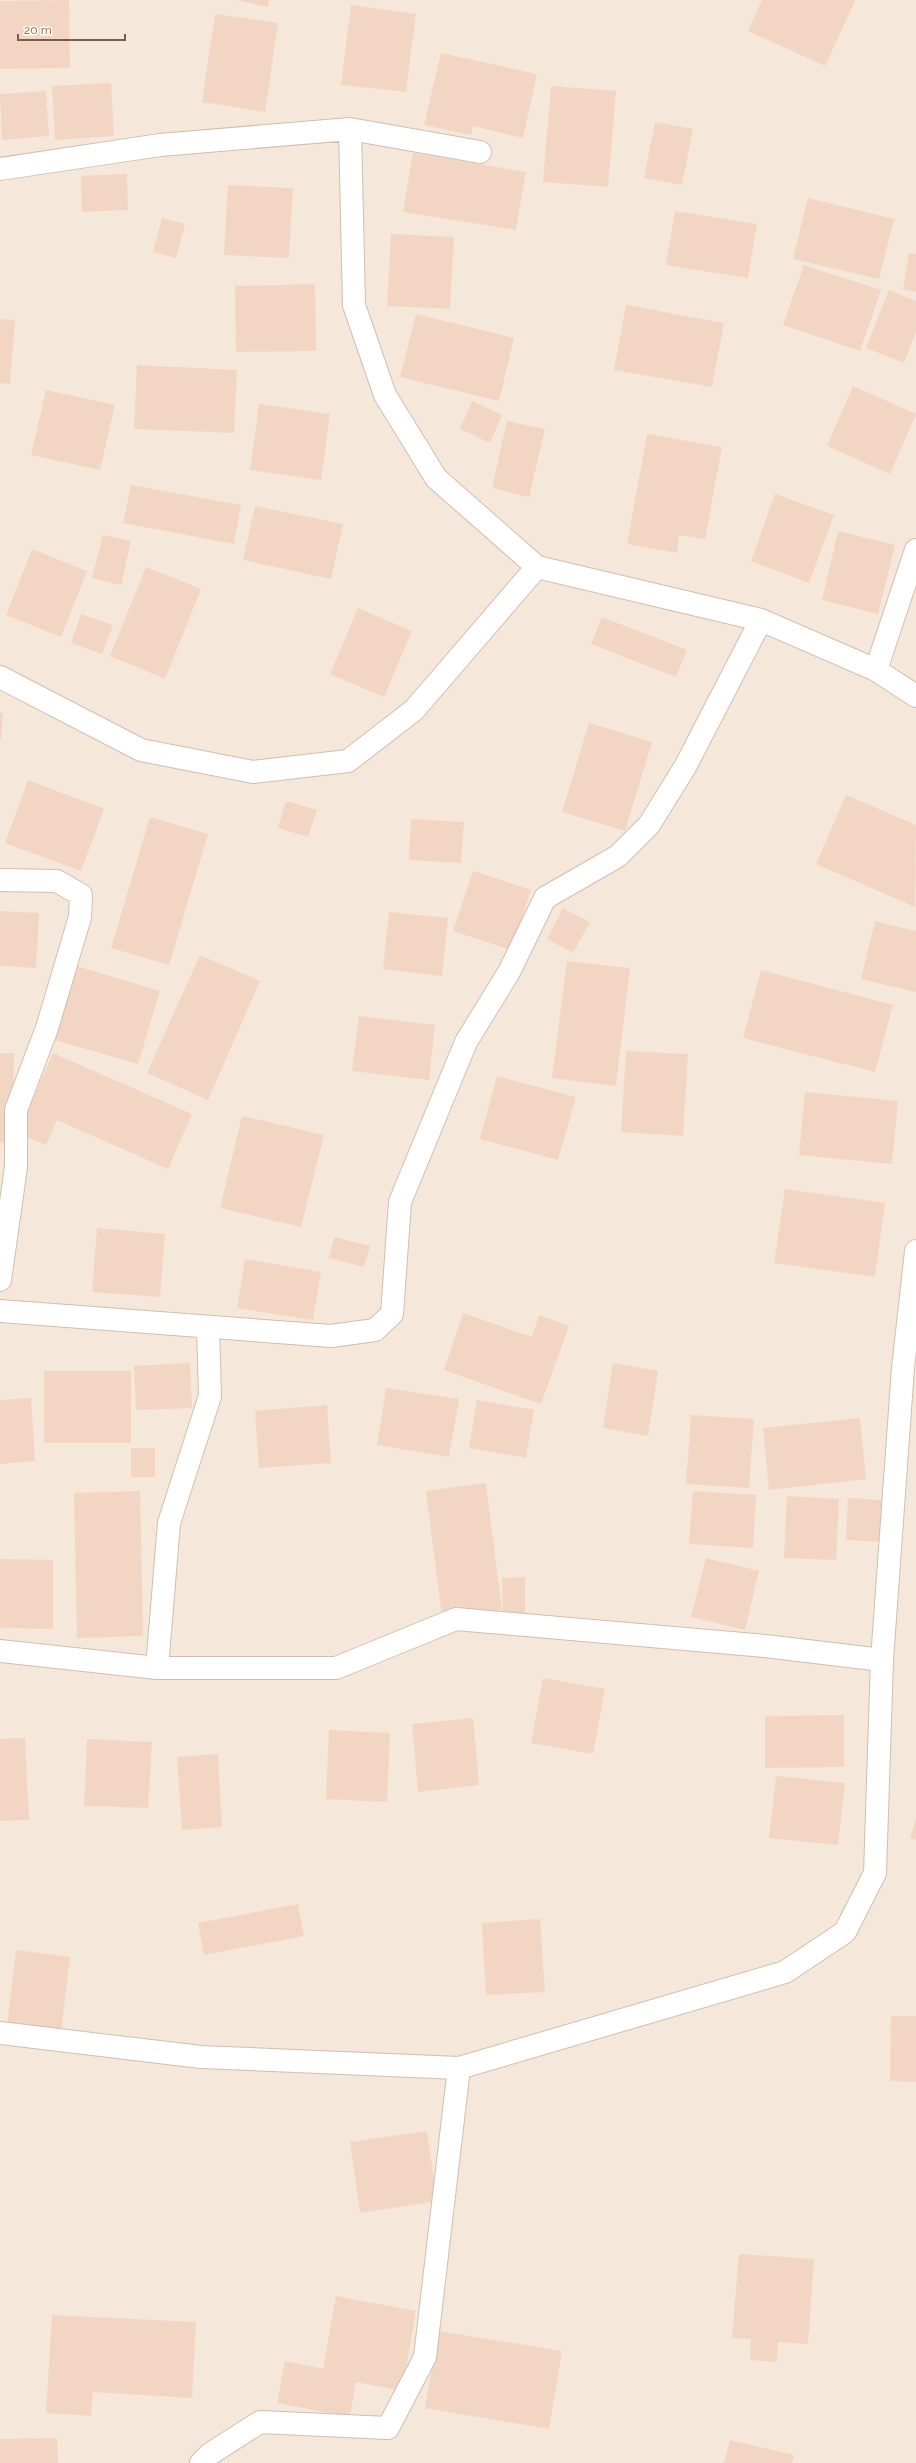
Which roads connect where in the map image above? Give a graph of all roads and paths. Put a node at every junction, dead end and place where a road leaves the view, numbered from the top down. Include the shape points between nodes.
1 (350, 129) junction
2 (480, 152) dead end
3 (0, 169) edge
4 (916, 550) edge
5 (537, 567) junction
6 (761, 620) junction
7 (876, 670) junction
8 (0, 677) edge
9 (916, 696) edge
10 (0, 880) edge
11 (916, 1251) edge
12 (0, 1280) edge
13 (0, 1311) edge
14 (208, 1328) junction
15 (0, 1651) edge
16 (882, 1660) junction
17 (157, 1668) junction
18 (0, 2033) edge
19 (459, 2068) junction
20 (202, 2463) edge

1 - 2 street
1 - 3 street via 160,145
1 - 5 street via 354,304 385,396 436,478
4 - 7 street
5 - 6 street
5 - 8 street via 414,710 348,761 253,772 141,750
6 - 7 street
6 - 14 street via 685,767 649,825 618,856 544,898 510,972 466,1042 400,1202 392,1314 376,1330 331,1336
7 - 9 street
10 - 12 street via 57,881 82,895 80,917 47,1028 16,1110 16,1167
11 - 16 street via 903,1368
13 - 14 street
14 - 17 street via 210,1396 169,1523
15 - 17 street
16 - 17 street via 765,1646 456,1619 336,1668
16 - 19 street via 875,1873 845,1932 784,1972
18 - 19 street via 200,2057
19 - 20 street via 425,2357 388,2428 260,2422 210,2454

